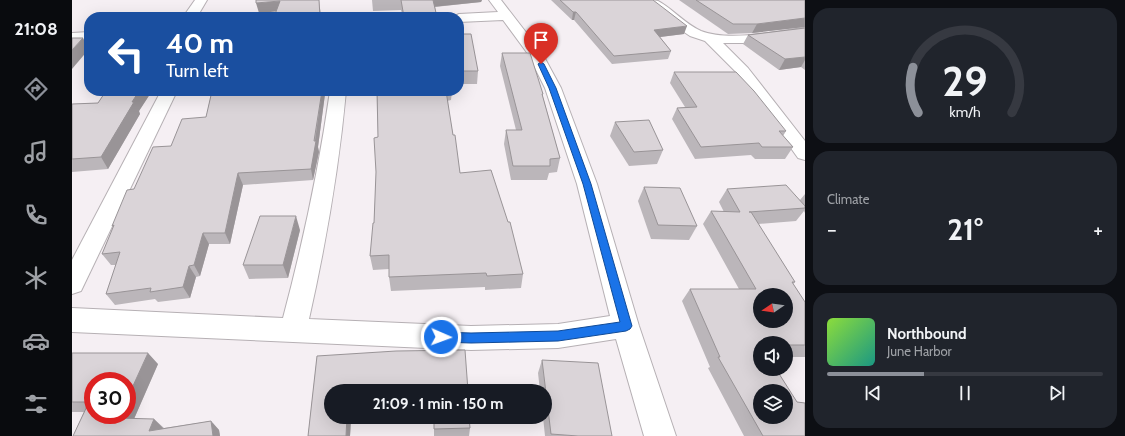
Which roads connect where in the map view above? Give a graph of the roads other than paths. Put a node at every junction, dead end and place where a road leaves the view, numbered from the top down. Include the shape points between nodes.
1 (201, 0) edge
2 (649, 0) edge
3 (501, 8) edge
4 (193, 12) edge
5 (464, 17) edge
6 (805, 32) edge
7 (84, 36) edge
8 (72, 37) edge
9 (710, 38) junction
10 (166, 96) edge
11 (337, 96) edge
12 (805, 154) edge
13 (72, 284) edge
14 (72, 320) edge
15 (626, 326) junction
16 (293, 330) junction
17 (660, 436) edge

1 - 4 street
2 - 9 street via 685,27
3 - 5 street
3 - 15 street via 535,53 553,88 587,184
6 - 9 street via 736,39
7 - 8 street
9 - 12 street via 743,71
10 - 13 street
11 - 16 street via 313,253
14 - 16 street
15 - 16 street via 558,336 471,338
15 - 17 street

